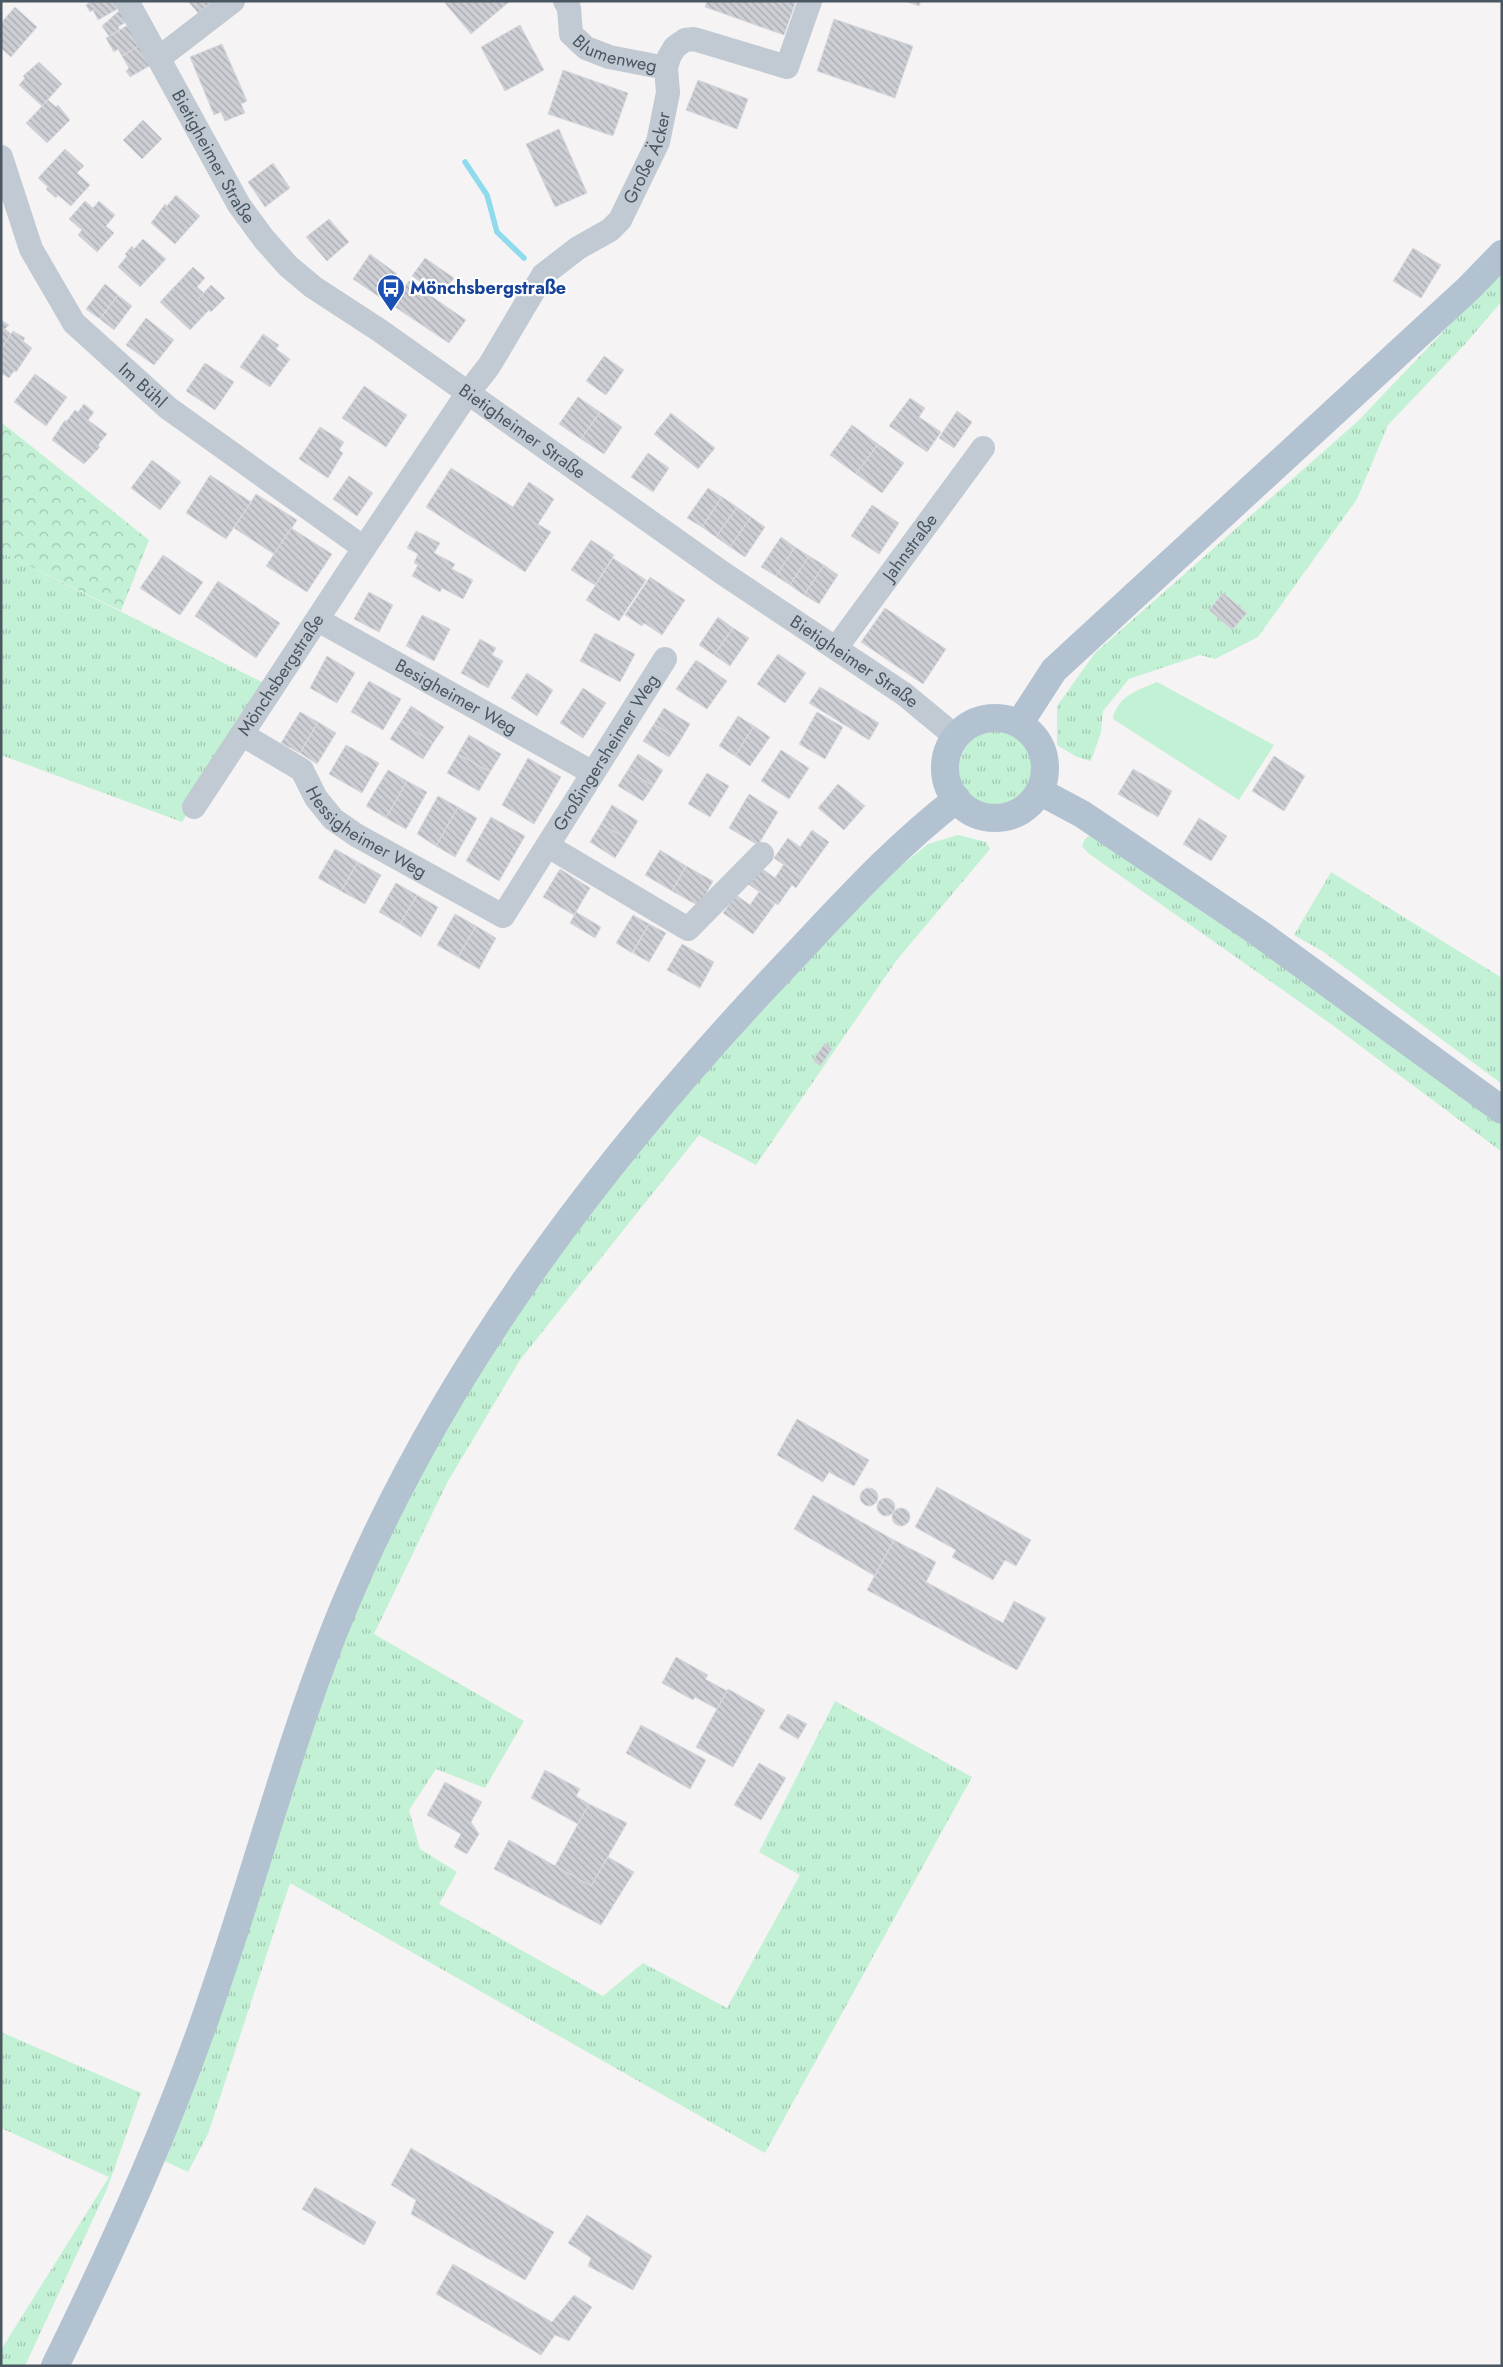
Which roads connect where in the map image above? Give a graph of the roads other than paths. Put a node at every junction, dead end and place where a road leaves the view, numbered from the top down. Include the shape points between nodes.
1 (127, 1) edge
2 (233, 1) edge
3 (565, 1) edge
4 (810, 1) edge
5 (159, 58) junction
6 (666, 68) junction
7 (1, 157) edge
8 (1502, 254) edge
9 (467, 394) junction
10 (984, 448) dead end
11 (364, 548) junction
12 (318, 620) junction
13 (836, 648) junction
14 (665, 659) dead end
15 (1019, 724) junction
16 (243, 735) junction
17 (956, 737) junction
18 (593, 773) junction
19 (1040, 791) junction
20 (957, 799) junction
21 (194, 807) dead end
22 (548, 846) junction
23 (762, 854) dead end
24 (503, 916) joint
25 (1502, 1110) edge
26 (55, 2366) edge

1 - 5 street, Bietigheimer Straße
2 - 5 street
3 - 6 street, Blumenweg via 569,8 571,34 586,48 609,57
4 - 6 street, Große Äcker via 786,67 694,39 685,40 675,47 668,56
5 - 9 street, Bietigheimer Straße via 239,205 288,266 313,287
6 - 9 street, Große Äcker via 668,94 658,142 620,220 543,275 489,366
7 - 11 street, Im Bühl via 31,249 74,323 168,408
8 - 15 main road via 1054,670
9 - 11 street, Mönchsbergstraße
9 - 13 street, Bietigheimer Straße via 724,574
10 - 13 street, Jahnstraße
11 - 12 street, Mönchsbergstraße
12 - 16 street, Mönchsbergstraße
12 - 18 street, Besigheimer Weg
13 - 17 street, Bietigheimer Straße via 904,694
14 - 18 street, Großingersheimer Weg
15 - 17 main road via 996,718 983,719
15 - 19 main road via 1033,734 1045,759
16 - 21 street, Mönchsbergstraße
16 - 24 street, Hessigheimer Weg via 302,770 316,798 333,819
17 - 20 main road via 946,759 946,771 948,783
18 - 22 street, Großingersheimer Weg
19 - 20 main road via 1020,811 1005,817 984,816 971,811
19 - 25 main road via 1082,814 1256,931
20 - 26 main road via 923,825 745,1008 629,1143 543,1255 413,1463 375,1538 332,1636 217,1985 176,2096 136,2194
22 - 23 street, Großingersheimer Weg via 688,929
22 - 24 street, Großingersheimer Weg

